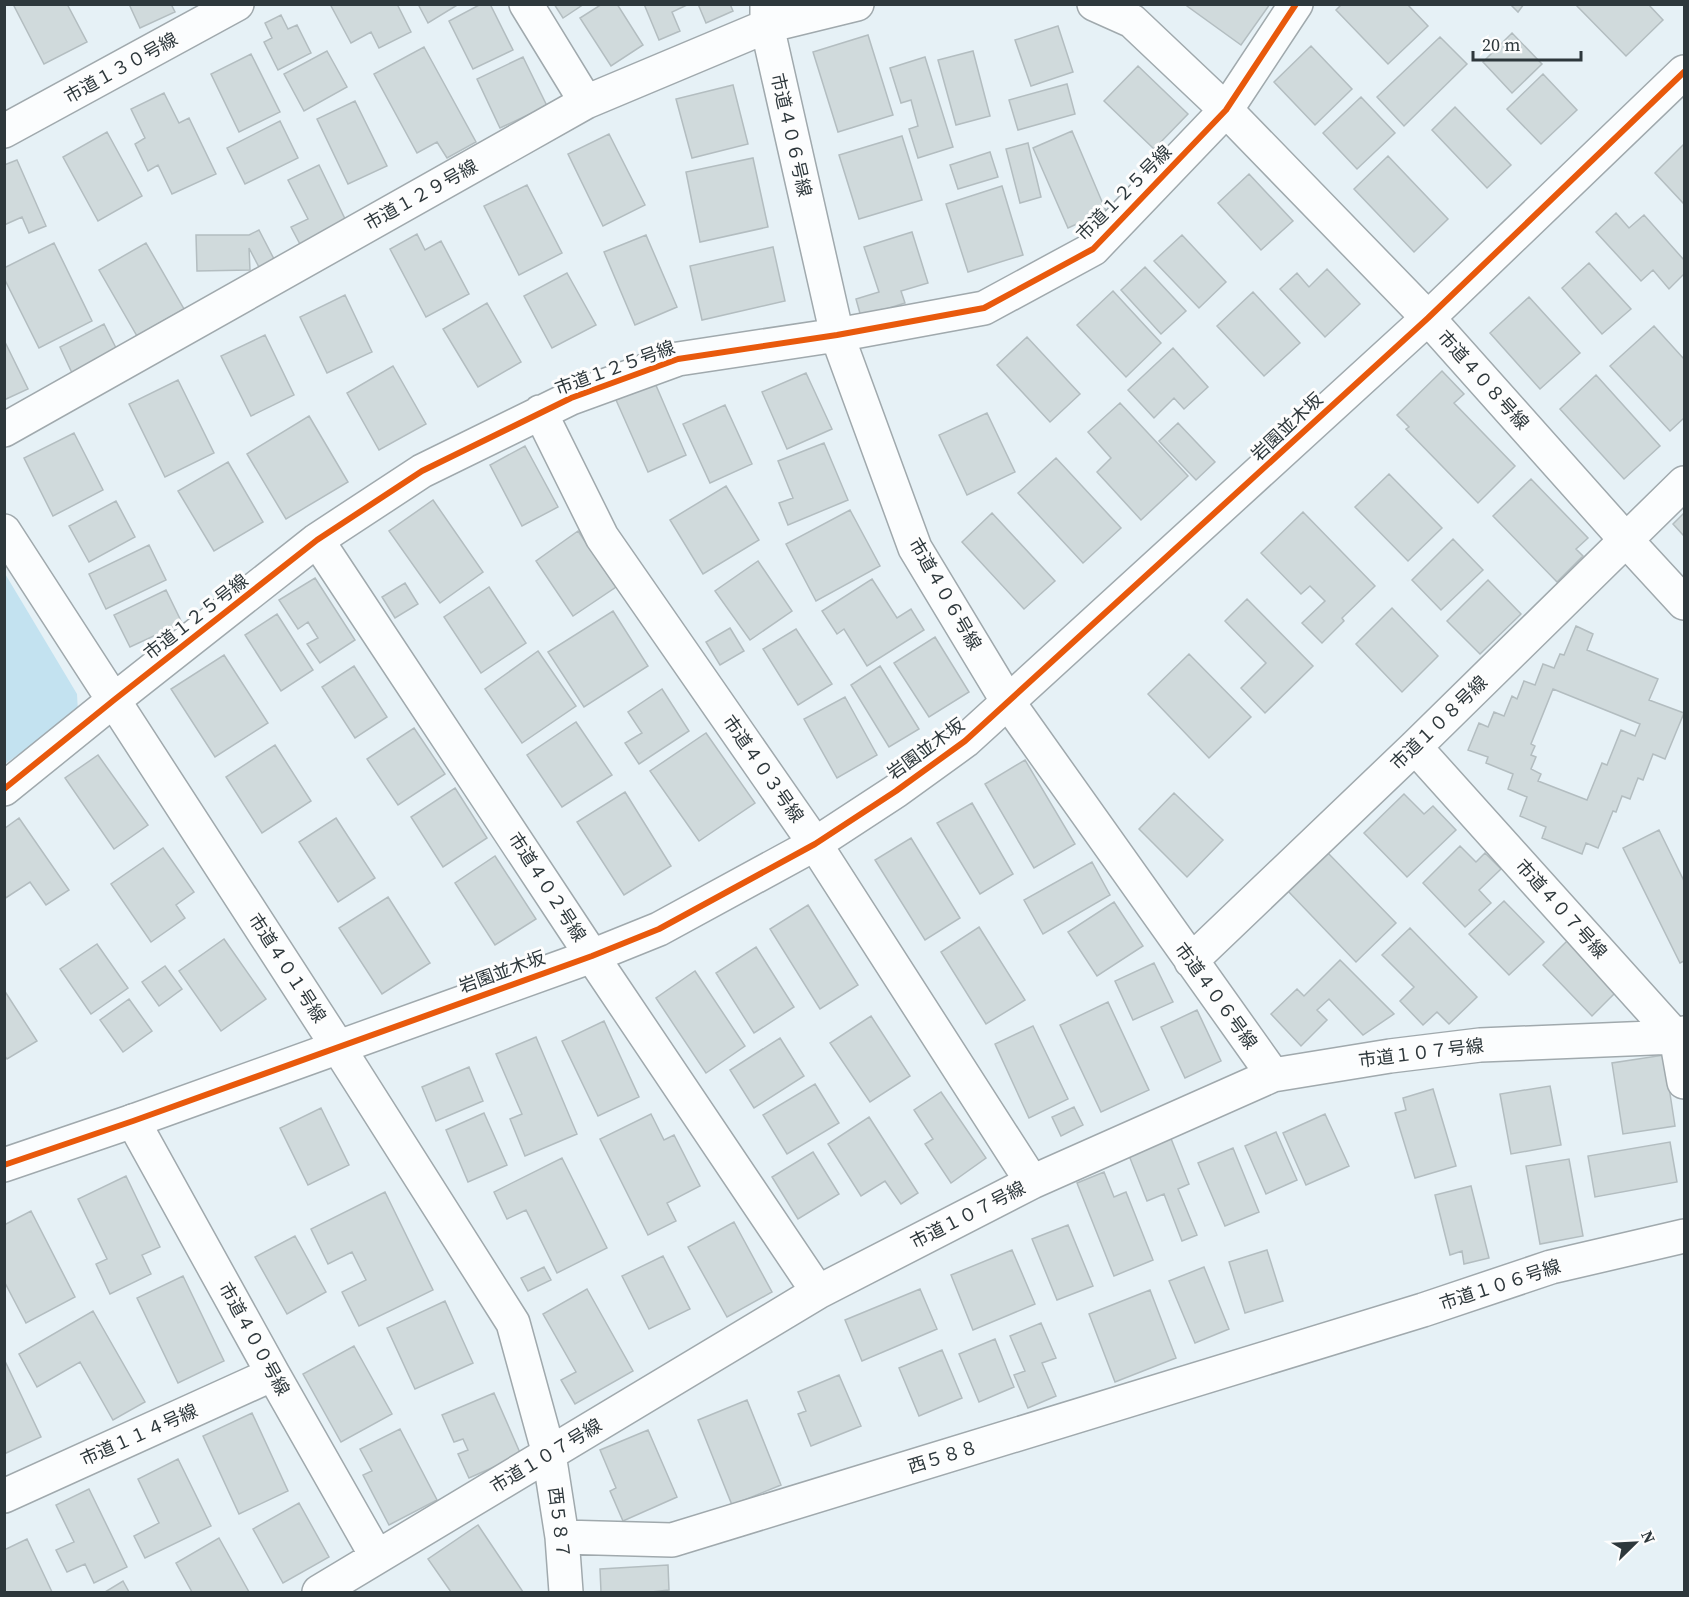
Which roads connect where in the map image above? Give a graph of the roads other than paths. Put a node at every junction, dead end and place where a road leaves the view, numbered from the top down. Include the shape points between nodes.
1 (237, 4) edge
2 (526, 4) edge
3 (857, 4) edge
4 (1094, 4) edge
5 (1296, 4) edge
6 (766, 15) edge
7 (1684, 72) edge
8 (586, 102) junction
9 (1226, 110) junction
10 (4, 131) edge
11 (1428, 318) junction
12 (837, 335) junction
13 (540, 412) junction
14 (4, 430) edge
15 (1684, 483) edge
16 (4, 531) edge
17 (317, 540) junction
18 (1626, 540) junction
19 (1684, 603) edge
20 (114, 700) junction
21 (1008, 702) junction
22 (1415, 747) junction
23 (4, 789) edge
24 (815, 844) junction
25 (592, 956) junction
26 (1191, 961) junction
27 (1680, 1035) edge
28 (338, 1047) junction
29 (1273, 1075) junction
30 (1684, 1082) edge
31 (133, 1121) junction
32 (4, 1165) edge
33 (1032, 1182) junction
34 (1684, 1236) edge
35 (818, 1292) junction
36 (1319, 1342) joint
37 (273, 1374) junction
38 (549, 1454) junction
39 (4, 1496) edge
40 (562, 1537) junction
41 (377, 1557) junction
42 (319, 1593) edge
43 (566, 1593) edge

1 - 10 street, 市道１３０号線
2 - 8 street
3 - 6 street, 市道１２９号線
4 - 9 street via 1132,21
5 - 9 street, 市道１２５号線
6 - 8 street, 市道１２９号線
6 - 12 street, 市道４０６号線
7 - 11 street, 岩園並木坂
8 - 14 street, 市道１２９号線
9 - 11 street, 市道４０８号線
9 - 12 street, 市道１２５号線 via 1093,249 984,308
11 - 18 street, 市道４０８号線
11 - 21 street, 岩園並木坂
12 - 13 street, 市道１２５号線 via 678,359
12 - 21 street, 市道４０６号線 via 915,548
13 - 17 street, 市道１２５号線 via 422,471
13 - 24 street, 市道４０３号線 via 602,537
15 - 18 street, 市道１０８号線
16 - 20 street, 市道４０１号線
17 - 20 street, 市道１２５号線
17 - 25 street, 市道４０２号線
18 - 19 street, 市道４０８号線
18 - 22 street, 市道１０８号線
20 - 23 street, 市道１２５号線
20 - 28 street, 市道４０１号線
21 - 24 street, 岩園並木坂 via 965,741
21 - 26 street, 市道４０６号線
22 - 26 street, 市道１０８号線
22 - 27 street, 市道４０７号線
24 - 25 street, 岩園並木坂 via 659,929
24 - 33 street, 市道４０３号線
25 - 28 street, 岩園並木坂
25 - 35 street, 市道４０２号線
26 - 29 street, 市道４０６号線
27 - 29 street, 市道１０７号線 via 1480,1045
27 - 30 street
28 - 31 street, 岩園並木坂
28 - 38 street, 市道４０１号線 via 513,1323
29 - 33 street, 市道１０７号線
31 - 32 street, 岩園並木坂
31 - 37 street, 市道４００号線
33 - 35 street, 市道１０７号線
34 - 36 street, 市道１０６号線 via 1551,1267
35 - 38 street, 市道１０７号線
36 - 40 street, 西５８８ via 672,1540
37 - 39 street, 市道１１４号線
37 - 41 street, 市道４００号線
38 - 40 street, 西５８７
38 - 41 street, 市道１０７号線
40 - 43 street, 西５８７
41 - 42 street, 市道１０７号線

